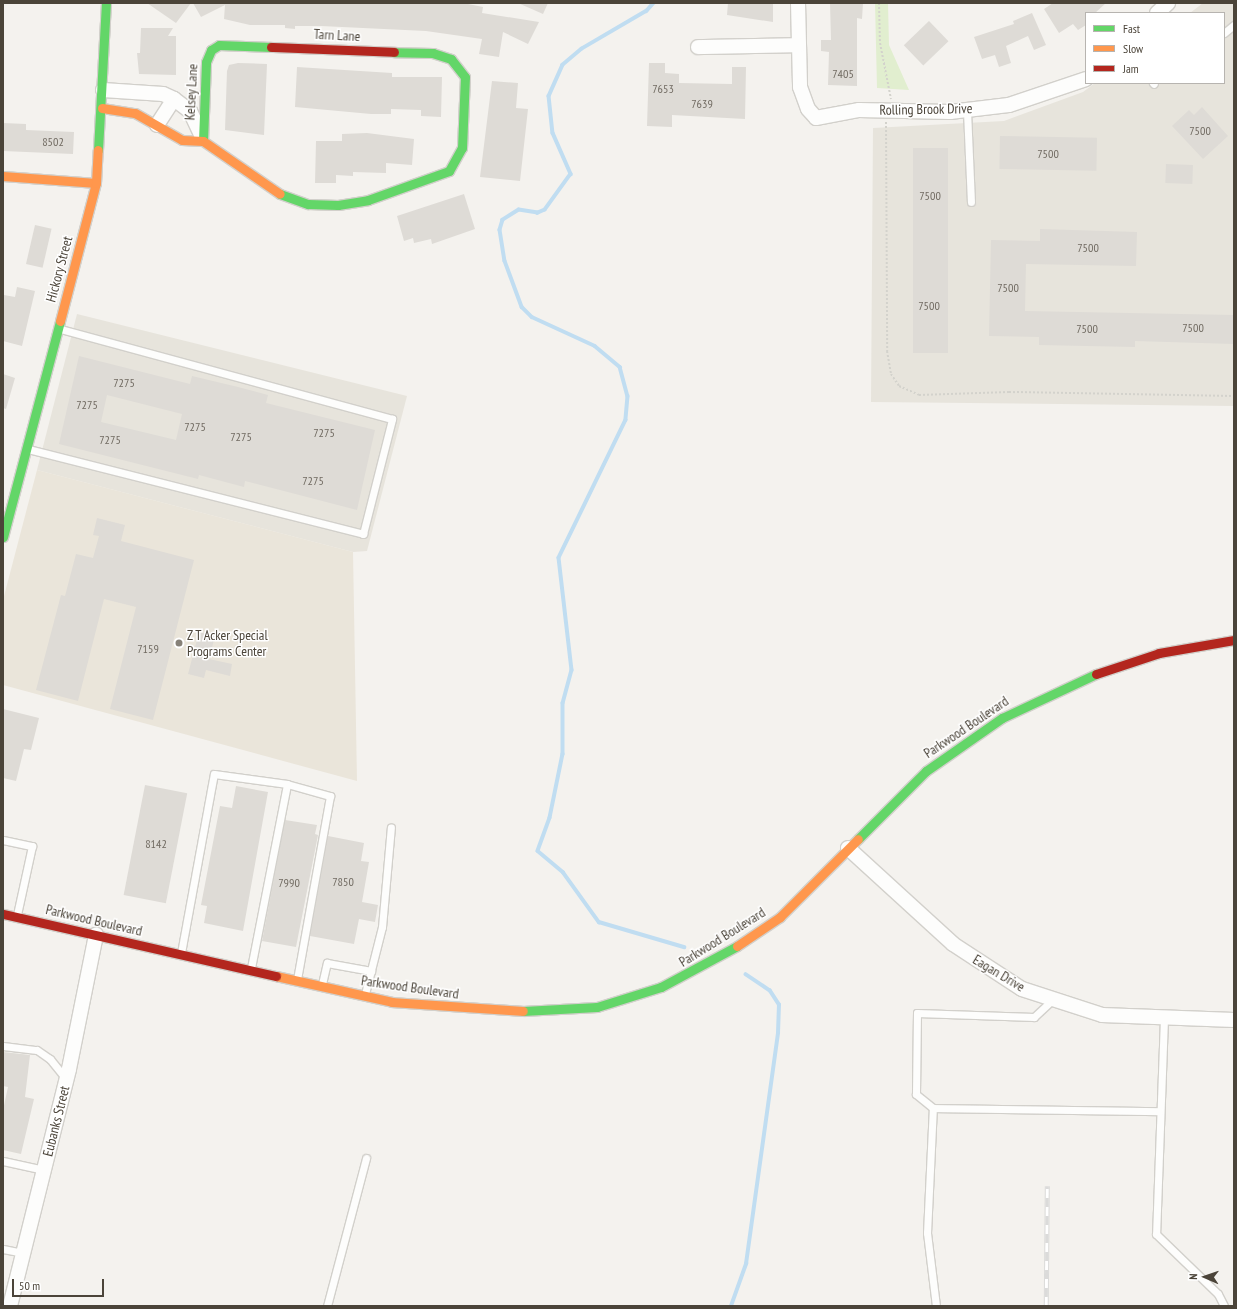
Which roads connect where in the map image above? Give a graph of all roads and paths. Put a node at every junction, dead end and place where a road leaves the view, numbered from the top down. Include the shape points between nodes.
1 (106, 3) edge
2 (798, 3) edge
3 (879, 3) edge
4 (1168, 3) edge
5 (1158, 12) edge
6 (1234, 25) edge
7 (1225, 32) edge
8 (799, 45) junction
9 (214, 47) joint
10 (698, 47) dead end
11 (1085, 79) edge
12 (103, 90) junction
13 (174, 99) junction
14 (102, 108) junction
15 (888, 110) junction
16 (967, 111) junction
17 (157, 125) junction
18 (203, 141) junction
19 (3, 176) edge
20 (96, 183) junction
21 (971, 202) dead end
22 (58, 328) junction
23 (1234, 396) edge
24 (26, 449) junction
25 (7, 503) edge
26 (3, 537) edge
27 (1234, 640) edge
28 (287, 784) junction
29 (391, 826) dead end
30 (3, 840) edge
31 (848, 848) junction
32 (3, 914) edge
33 (17, 917) junction
34 (96, 935) junction
35 (181, 954) junction
36 (250, 970) junction
37 (371, 971) junction
38 (297, 981) junction
39 (321, 986) junction
40 (364, 996) junction
41 (1054, 999) junction
42 (1164, 1018) junction
43 (1234, 1020) edge
44 (3, 1046) edge
45 (66, 1079) junction
46 (933, 1108) junction
47 (1159, 1111) junction
48 (366, 1158) dead end
49 (3, 1161) edge
50 (44, 1170) junction
51 (3, 1249) edge
52 (23, 1253) junction
53 (10, 1306) edge
54 (327, 1306) edge
55 (936, 1306) edge
56 (1224, 1306) edge

1 - 12 street, Hickory Street
2 - 8 street
3 - 15 path via 880,43 891,97
4 - 5 street
6 - 7 lane
8 - 10 street
8 - 15 street, Rolling Brook Drive via 800,87 811,115 821,119 859,110
9 - 18 street, Kelsey Lane via 206,62
9 - 18 street, Tarn Lane via 227,44 433,53 457,64 465,77 462,148 456,163 439,177 368,200 327,205 290,199 263,186
11 - 16 street, Rolling Brook Drive via 1041,97
12 - 13 street via 163,94
12 - 14 street, Hickory Street
13 - 17 street
13 - 18 street via 190,111
14 - 17 street via 135,113
14 - 20 street, Hickory Street
15 - 16 street, Rolling Brook Drive
15 - 23 path via 884,248 889,300 887,335 891,374 899,386 919,395 1009,392
16 - 21 lane
17 - 18 street via 182,140
19 - 20 street
20 - 22 street, Hickory Street
22 - 24 street, Hickory Street
22 - 24 lane via 392,419 364,534
24 - 25 street, Hickory Street
25 - 26 street, Hickory Street
27 - 31 street, Parkwood Boulevard via 1159,653 1114,666 1036,699 960,745 926,771
28 - 35 lane via 214,774
28 - 36 lane
28 - 38 lane via 330,796
29 - 37 lane via 382,927
30 - 33 lane via 32,846
31 - 40 street, Parkwood Boulevard via 780,917 748,940 692,973 626,1000 582,1009 523,1011 434,1007
31 - 41 street, Eagan Drive via 953,944 1022,989
32 - 33 street, Parkwood Boulevard
33 - 34 street, Parkwood Boulevard
34 - 35 street, Parkwood Boulevard
34 - 45 street, Eubanks Street
35 - 36 street, Parkwood Boulevard
36 - 38 street, Parkwood Boulevard
37 - 39 lane via 327,963
37 - 40 lane
38 - 39 street, Parkwood Boulevard
39 - 40 street, Parkwood Boulevard
41 - 42 street, Eagan Drive via 1102,1015
41 - 46 lane via 1034,1017 917,1013 916,1094
42 - 43 street, Eagan Drive
42 - 47 lane
44 - 45 lane via 37,1050 50,1059
45 - 50 street, Eubanks Street
46 - 47 lane
46 - 55 lane via 927,1233
47 - 56 lane via 1156,1234 1218,1294
48 - 54 lane
49 - 50 lane
50 - 52 street, Eubanks Street
51 - 52 lane
52 - 53 street, Eubanks Street

